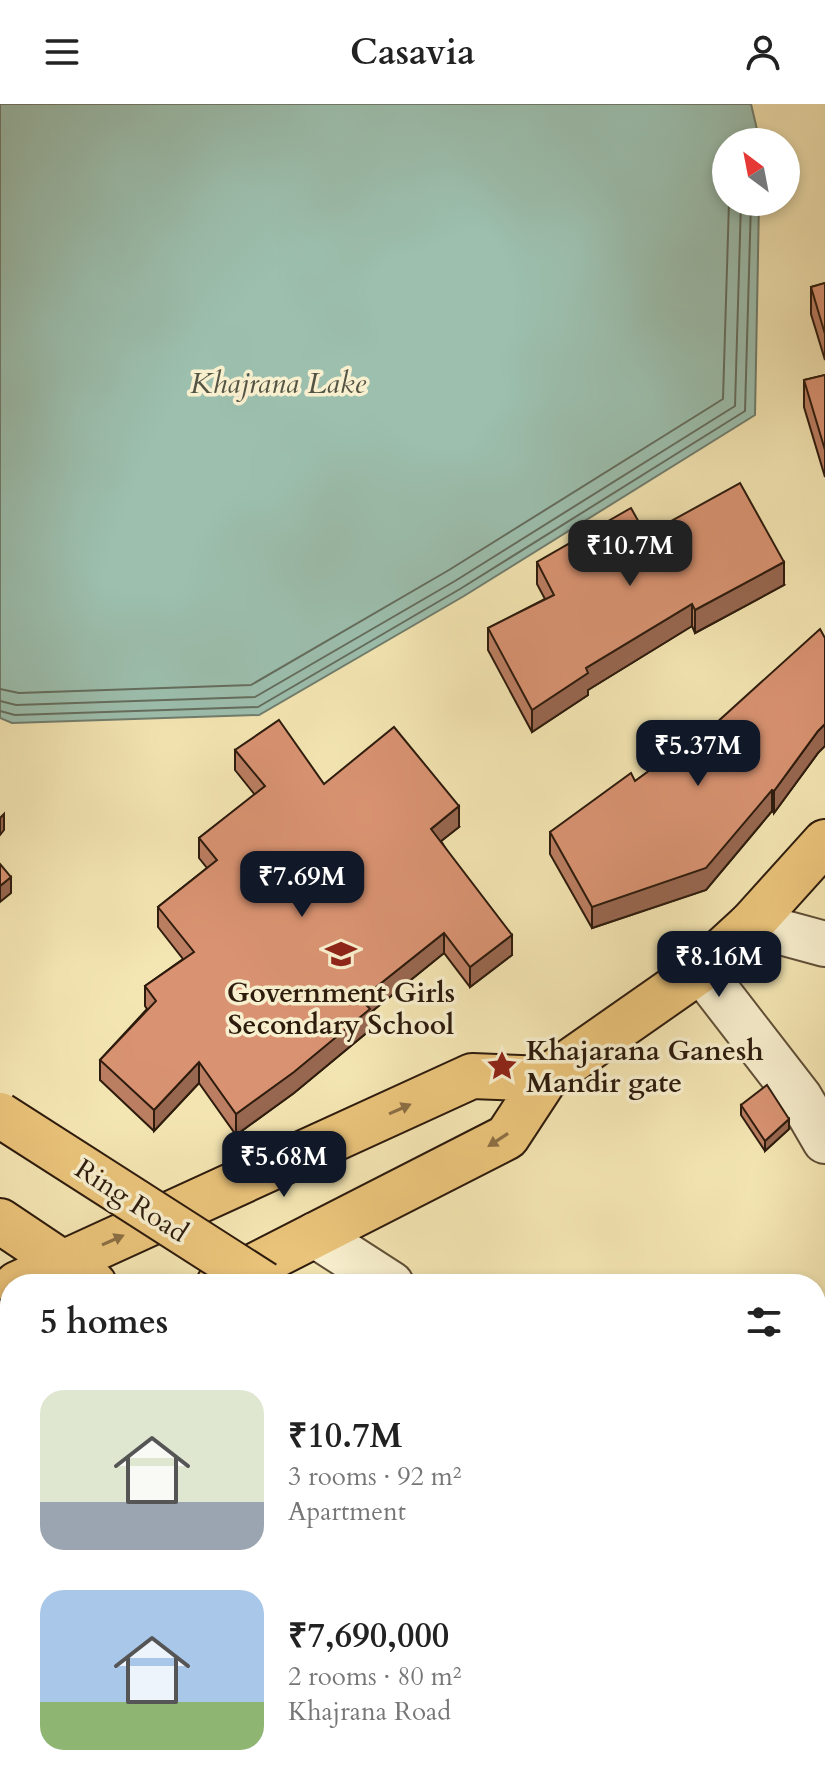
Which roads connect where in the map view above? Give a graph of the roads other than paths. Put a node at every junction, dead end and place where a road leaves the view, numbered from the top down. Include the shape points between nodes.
1 (825, 842) edge
2 (751, 924) junction
3 (825, 944) edge
4 (701, 970) junction
5 (545, 1079) junction
6 (0, 1115) edge
7 (825, 1141) edge
8 (0, 1221) edge
9 (315, 1235) junction
10 (77, 1274) edge
11 (239, 1274) edge
12 (248, 1274) edge
13 (375, 1274) edge

1 - 2 main road
2 - 3 street
2 - 4 main road
4 - 5 main road
4 - 7 street via 800,1098
5 -> 9 main road via 507,1137
10 -> 5 main road via 472,1076
6 - 12 main road, Ring Road, bridge
8 - 10 main road
9 - 11 main road
9 - 13 street

